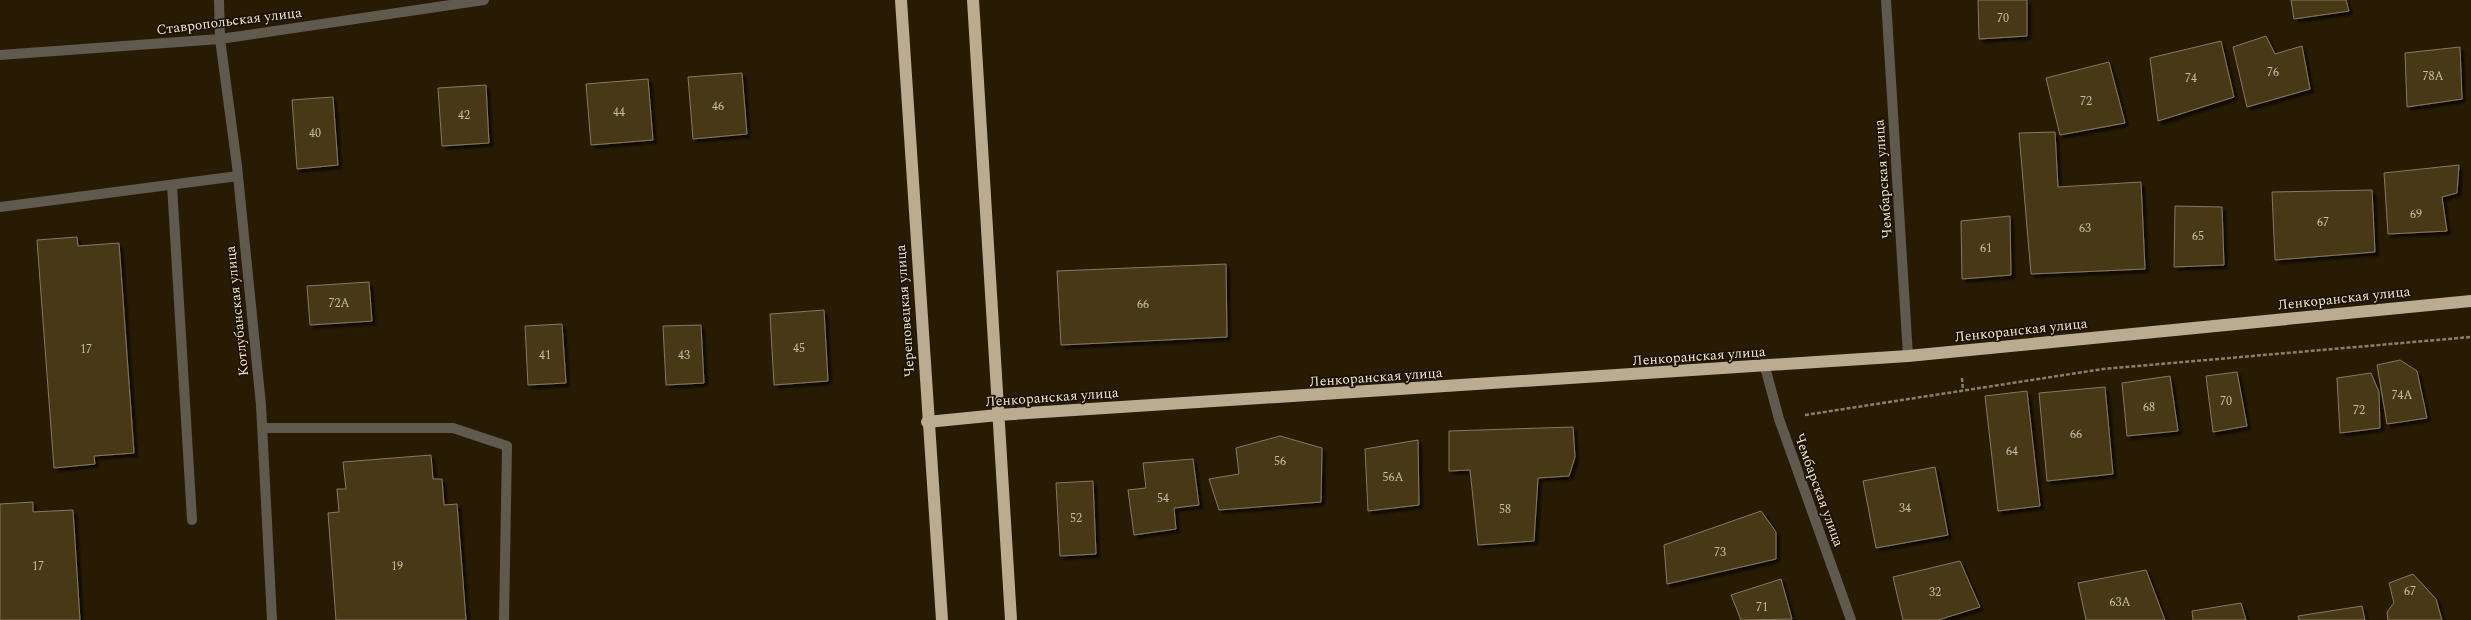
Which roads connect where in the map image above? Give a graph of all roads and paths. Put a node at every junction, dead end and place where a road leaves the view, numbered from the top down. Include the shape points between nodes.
1 (219, 0) edge
2 (484, 0) edge
3 (901, 0) edge
4 (973, 0) edge
5 (1886, 0) edge
6 (220, 40) junction
7 (0, 55) edge
8 (238, 176) junction
9 (172, 185) junction
10 (0, 207) edge
11 (2471, 301) edge
12 (2471, 337) edge
13 (1908, 356) junction
14 (1765, 367) junction
15 (998, 415) junction
16 (1779, 419) junction
17 (927, 422) junction
18 (262, 428) junction
19 (192, 520) dead end
20 (272, 620) edge
21 (504, 620) edge
22 (942, 620) edge
23 (1011, 620) edge
24 (1851, 620) edge

1 - 6 street, Котлубанская улица
2 - 6 street, Ставропольская улица
3 - 17 highway, Череповецкая улица
4 - 15 highway
5 - 13 street, Чембарская улица
6 - 7 street, Ставропольская улица
6 - 8 street, Котлубанская улица
8 - 9 street
8 - 18 street, Котлубанская улица
9 - 10 street
9 - 19 street
11 - 13 highway, Ленкоранская улица
12 - 16 path via 2103,369
13 - 14 highway, Ленкоранская улица
14 - 15 highway, Ленкоранская улица
14 - 16 street, Чембарская улица
15 - 17 highway, Ленкоранская улица
15 - 23 highway
16 - 24 street, Чембарская улица
17 - 22 highway, Череповецкая улица
18 - 20 street, Котлубанская улица
18 - 21 street via 453,428 507,446

